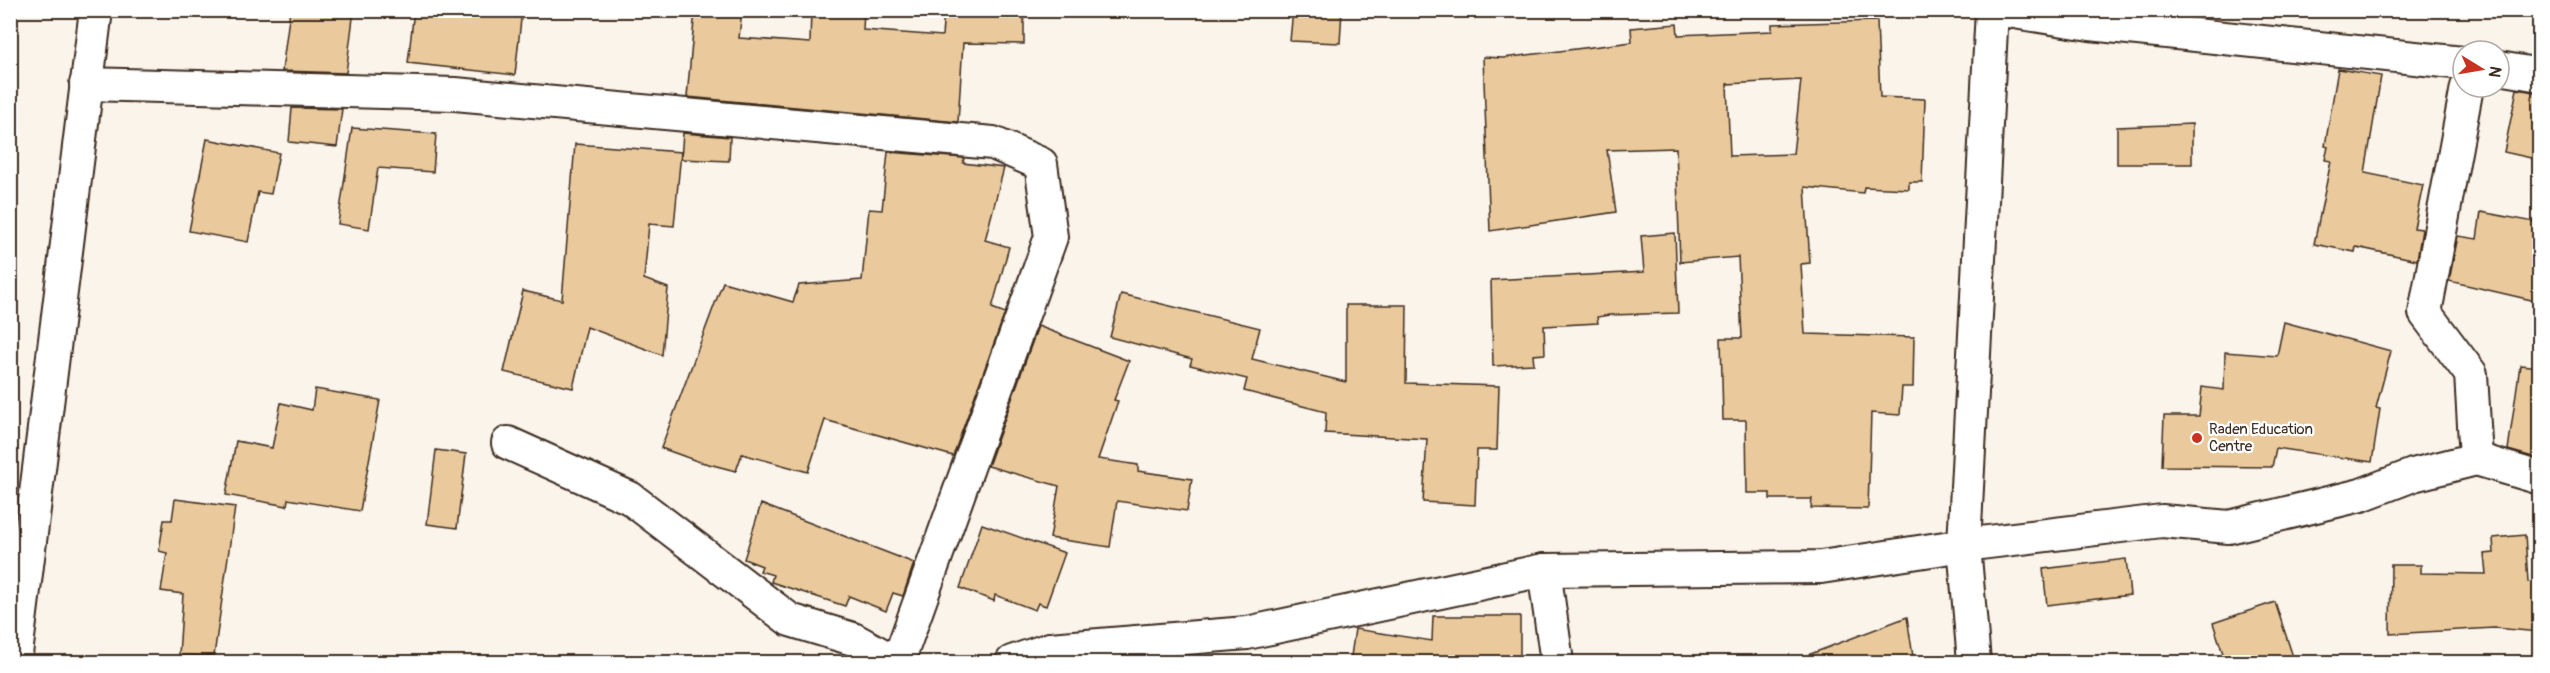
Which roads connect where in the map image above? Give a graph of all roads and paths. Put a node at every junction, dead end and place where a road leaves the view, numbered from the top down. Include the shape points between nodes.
1 (96, 10) edge
2 (1992, 10) edge
3 (2002, 10) edge
4 (2451, 62) edge
5 (2511, 70) edge
6 (2540, 75) edge
7 (86, 84) junction
8 (2465, 99) edge
9 (508, 443) dead end
10 (2476, 459) junction
11 (2540, 478) edge
12 (1964, 545) junction
13 (1544, 570) junction
14 (15, 663) edge
15 (896, 663) edge
16 (1012, 663) edge
17 (1557, 663) edge
18 (1974, 663) edge

1 - 7 street
2 - 12 street
3 - 4 street via 2090,24
5 - 6 street
7 - 14 street
7 - 15 street via 455,94 993,143 1041,164 1051,237
8 - 10 street via 2425,313 2471,374
9 - 15 street via 630,498 790,620 853,639
10 - 11 street
10 - 12 street via 2413,475 2361,495 2229,527 2162,521
12 - 13 street via 1821,567
12 - 18 street
13 - 16 street via 1247,633 1050,649
13 - 17 street

